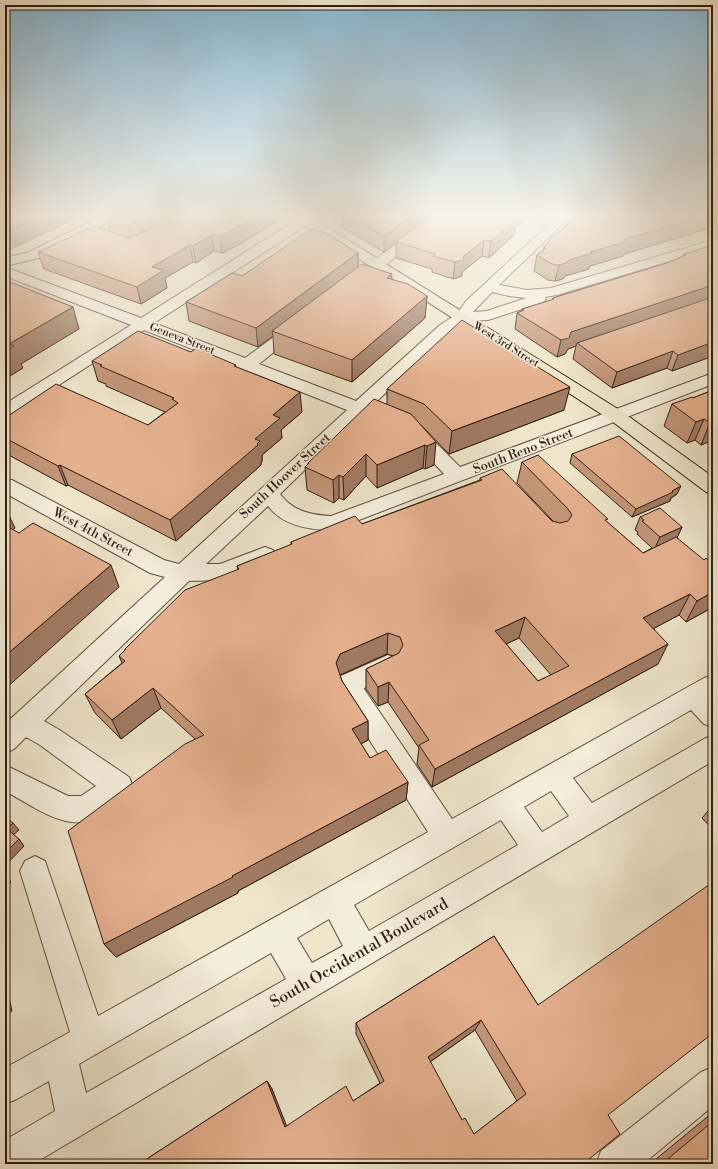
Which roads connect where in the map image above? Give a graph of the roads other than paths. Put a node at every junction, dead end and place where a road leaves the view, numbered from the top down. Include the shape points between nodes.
1 (225, 269) edge
2 (373, 269) edge
3 (385, 269) edge
4 (509, 269) edge
5 (631, 269) edge
6 (5, 271) edge
7 (366, 274) edge
8 (490, 287) junction
9 (552, 292) junction
10 (311, 316) edge
11 (462, 317) junction
12 (142, 324) junction
13 (248, 364) junction
14 (713, 378) edge
15 (359, 408) junction
16 (5, 412) edge
17 (615, 415) junction
18 (457, 476) junction
19 (5, 485) edge
20 (713, 487) edge
21 (268, 492) junction
22 (333, 523) junction
23 (307, 539) edge
24 (286, 547) edge
25 (184, 573) junction
26 (388, 665) edge
27 (707, 699) edge
28 (24, 723) junction
29 (5, 741) edge
30 (713, 747) edge
31 (555, 775) junction
32 (5, 777) edge
33 (505, 803) junction
34 (588, 820) junction
35 (447, 836) junction
36 (537, 849) junction
37 (35, 871) dead end
38 (335, 900) junction
39 (277, 932) junction
40 (363, 951) junction
41 (306, 984) junction
42 (89, 1039) junction
43 (60, 1056) junction
44 (713, 1084) edge
45 (5, 1087) edge
46 (75, 1119) junction
47 (5, 1160) edge
48 (614, 1164) edge

1 - 12 street
2 - 7 street
3 - 11 main road, West 3rd Street
4 - 8 street, South Hoover Street
5 - 9 street
6 - 12 street, Geneva Street
8 - 9 street via 528,294
8 - 11 street, South Hoover Street via 471,304
9 - 11 street via 549,296 488,315
10 - 13 street
11 - 15 street, South Hoover Street via 440,332
11 - 17 main road, West 3rd Street
12 - 13 street, Geneva Street
12 - 16 street
13 - 15 street, Geneva Street
14 - 17 street, South Reno Street
15 - 18 street, Geneva Street via 416,432
15 - 21 street, South Hoover Street
17 - 18 street, South Reno Street via 535,455 492,472
17 - 20 main road, West 3rd Street
18 - 22 street, South Reno Street
19 - 25 street, West 4th Street via 158,567
21 - 22 street, South Reno Street via 282,509 301,519 315,523
21 - 25 street, South Hoover Street
22 - 23 street, South Reno Street via 321,533
24 - 25 street via 222,572
25 - 28 street, South Hoover Street
26 - 35 street via 350,683 353,693
27 - 31 street
28 - 29 street, South Hoover Street
28 - 32 street via 49,737 119,786 85,809 66,809
30 - 34 street, South Occidental Boulevard
31 - 33 street
31 - 34 street
33 - 35 street
33 - 36 street
34 - 36 street, South Occidental Boulevard
35 - 38 street
36 - 40 street, South Occidental Boulevard
37 - 42 street
38 - 39 street
38 - 40 street
39 - 41 street
39 - 42 street
40 - 41 street, South Occidental Boulevard
41 - 46 street, South Occidental Boulevard
42 - 43 street
43 - 45 street
43 - 46 street
44 - 48 street
46 - 47 street, South Occidental Boulevard

